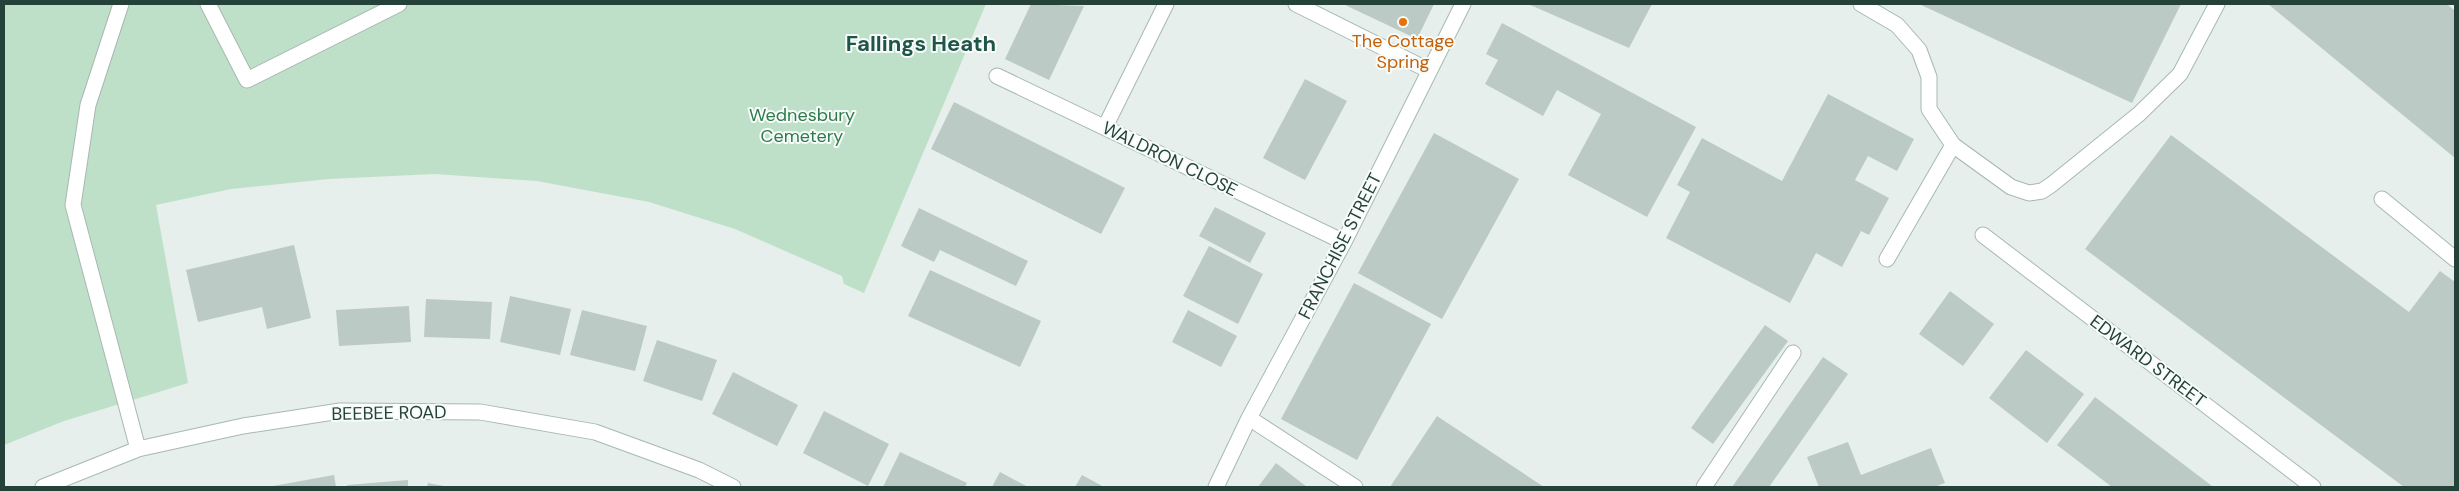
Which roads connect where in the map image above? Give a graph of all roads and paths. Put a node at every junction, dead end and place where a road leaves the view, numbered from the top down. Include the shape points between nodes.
1 (121, 4) edge
2 (208, 4) edge
3 (399, 4) edge
4 (1166, 4) edge
5 (1296, 4) edge
6 (1463, 4) edge
7 (1861, 4) edge
8 (2217, 4) edge
9 (1428, 70) junction
10 (997, 76) dead end
11 (1105, 127) junction
12 (1952, 145) junction
13 (2382, 199) dead end
14 (1983, 235) dead end
15 (1344, 242) junction
16 (1887, 259) dead end
17 (2455, 259) edge
18 (1793, 352) dead end
19 (1249, 418) junction
20 (138, 449) junction
21 (43, 487) edge
22 (734, 487) edge
23 (1216, 487) edge
24 (1355, 487) edge
25 (1704, 487) edge
26 (2313, 487) edge

1 - 20 street via 88,105 72,205
2 - 3 street via 248,80
4 - 11 street
5 - 9 street
6 - 9 street, FRANCHISE STREET
7 - 12 street via 1897,25 1919,50 1929,77 1930,109
8 - 12 street via 2180,74 2139,114 2042,191 2029,193 2012,187
9 - 15 street, FRANCHISE STREET
10 - 11 street, WALDRON CLOSE
11 - 15 street, WALDRON CLOSE
12 - 16 street
13 - 17 street
14 - 26 street, EDWARD STREET
15 - 19 street, FRANCHISE STREET
18 - 25 street
19 - 23 street, FRANCHISE STREET
19 - 24 street
20 - 21 street, BEEBEE ROAD
20 - 22 street, BEEBEE ROAD via 244,426 340,411 480,412 594,432 699,470

